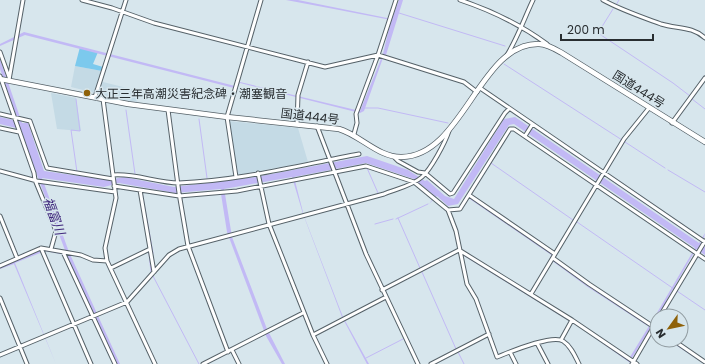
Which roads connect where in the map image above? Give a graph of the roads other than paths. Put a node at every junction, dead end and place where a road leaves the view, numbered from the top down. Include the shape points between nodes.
1 (23, 0) edge
2 (82, 0) edge
3 (126, 0) edge
4 (261, 0) edge
5 (396, 0) edge
6 (460, 0) edge
7 (533, 0) edge
8 (603, 0) edge
9 (122, 13) junction
10 (521, 28) junction
11 (704, 36) edge
12 (550, 46) junction
13 (248, 47) junction
14 (0, 52) edge
15 (507, 55) junction
16 (381, 56) junction
17 (308, 62) junction
18 (1, 78) edge
19 (705, 78) edge
20 (9, 79) junction
21 (478, 90) junction
22 (95, 97) junction
23 (103, 100) junction
24 (649, 108) junction
25 (509, 109) junction
26 (168, 110) junction
27 (0, 114) edge
28 (227, 117) junction
29 (15, 118) junction
30 (672, 123) junction
31 (297, 124) junction
32 (532, 125) junction
33 (317, 126) junction
34 (0, 128) edge
35 (449, 129) junction
36 (19, 130) junction
37 (354, 134) junction
38 (525, 136) junction
39 (705, 142) edge
40 (359, 154) dead end
41 (394, 157) junction
42 (330, 160) junction
43 (0, 171) edge
44 (334, 171) junction
45 (603, 174) junction
46 (258, 175) junction
47 (424, 175) junction
48 (113, 177) junction
49 (236, 177) junction
50 (36, 181) junction
51 (414, 182) junction
52 (178, 184) junction
53 (261, 184) junction
54 (597, 184) junction
55 (114, 186) junction
56 (140, 190) junction
57 (116, 192) junction
58 (179, 194) junction
59 (468, 196) junction
60 (347, 203) junction
61 (448, 210) junction
62 (0, 216) edge
63 (269, 224) junction
64 (703, 242) edge
65 (188, 246) junction
66 (52, 249) junction
67 (150, 249) junction
68 (42, 250) junction
69 (459, 250) junction
70 (696, 252) junction
71 (64, 253) junction
72 (555, 254) junction
73 (17, 258) junction
74 (553, 258) junction
75 (705, 259) edge
76 (107, 261) junction
77 (0, 266) edge
78 (111, 268) junction
79 (154, 272) junction
80 (382, 290) junction
81 (531, 294) junction
82 (386, 297) junction
83 (0, 298) edge
84 (127, 302) junction
85 (664, 308) edge
86 (303, 313) junction
87 (94, 315) junction
88 (572, 320) junction
89 (73, 323) junction
90 (649, 323) edge
91 (489, 334) junction
92 (649, 334) edge
93 (312, 335) junction
94 (561, 340) junction
95 (538, 343) junction
96 (20, 346) junction
97 (685, 348) edge
98 (232, 350) junction
99 (228, 352) junction
100 (510, 352) junction
101 (0, 355) edge
102 (705, 362) edge
103 (634, 363) edge
104 (27, 364) edge
105 (91, 364) edge
106 (115, 364) edge
107 (155, 364) edge
108 (204, 364) edge
109 (239, 364) edge
110 (327, 364) edge
111 (418, 364) edge
112 (431, 364) edge
113 (516, 364) edge
114 (548, 364) edge
115 (579, 364) edge

1 - 20 street
2 - 9 street
3 - 9 street
4 - 13 street
5 - 16 street
6 - 10 street via 485,9
7 - 10 street
8 - 11 street via 617,8 662,24 688,28
9 - 13 street via 154,24
9 - 22 street
10 - 12 street
10 - 15 street
12 - 15 highway, 国道444号 via 526,45
12 - 24 highway, 国道444号
13 - 17 street
13 - 28 street
14 - 20 street
15 - 21 highway, 国道444号
16 - 17 street via 325,67
16 - 21 street via 464,82
16 - 37 street via 356,112
17 - 31 street via 297,97
18 - 20 highway, 国道444号
18 - 29 street
19 - 30 street
20 - 22 highway, 国道444号
21 - 25 street
21 - 35 highway, 国道444号
22 - 23 highway, 国道444号
23 - 26 highway, 国道444号
23 - 48 street
24 - 30 highway, 国道444号
24 - 45 street via 624,139
25 - 32 street
25 - 47 street via 453,193 445,193
26 - 28 highway, 国道444号
26 - 52 street
27 - 29 street
28 - 31 highway, 国道444号
28 - 49 street
29 - 36 street
29 - 48 street via 30,122 47,168
30 - 39 highway, 国道444号
31 - 33 highway, 国道444号
32 - 38 street
32 - 45 street
33 - 37 highway, 国道444号
33 - 42 street
34 - 36 street
35 - 41 highway, 国道444号 via 437,143 421,154
35 - 47 street via 446,139
36 - 50 street
37 - 41 highway, 国道444号
38 - 54 street
38 - 59 street via 510,129
40 - 42 street
41 - 47 street
42 - 44 street
42 - 46 street
43 - 50 street
44 - 51 street via 366,166
44 - 53 street
44 - 60 street
45 - 54 street
45 - 64 street
46 - 49 street
46 - 53 street
47 - 51 street
48 - 52 street via 126,174
48 - 55 street
49 - 52 street
50 - 57 street
50 - 66 street via 56,231
51 - 60 street via 384,194
51 - 61 street
52 - 58 street
53 - 58 street via 237,191
53 - 63 street
54 - 70 street
54 - 72 street
55 - 56 street
55 - 57 street
56 - 58 street
56 - 67 street
57 - 76 street via 105,248
58 - 65 street
59 - 61 street via 460,208
59 - 72 street
60 - 63 street
60 - 80 street
61 - 69 street via 456,231
62 - 73 street
63 - 65 street
63 - 86 street
64 - 70 street
65 - 79 street via 174,251
65 - 99 street
66 - 68 street
66 - 71 street
67 - 78 street
67 - 79 street
68 - 73 street
68 - 89 street
69 - 80 street
69 - 81 street
69 - 91 street via 467,284 476,299
70 - 75 street
70 - 85 street
71 - 76 street
71 - 87 street
72 - 74 street
73 - 77 street
74 - 81 street
74 - 90 street
76 - 78 street
78 - 84 street
79 - 84 street
80 - 82 street
81 - 88 street
82 - 93 street
82 - 111 street
83 - 96 street
84 - 87 street
84 - 107 street
86 - 93 street
86 - 98 street
87 - 89 street
87 - 106 street
88 - 94 street
88 - 103 street
89 - 96 street
89 - 105 street
91 - 100 street via 497,357
91 - 112 street
92 - 103 street
93 - 110 street
94 - 95 street
94 - 115 street via 567,344
95 - 100 street
95 - 114 street
96 - 101 street
96 - 104 street
97 - 102 street
98 - 99 street
98 - 109 street
99 - 108 street
100 - 113 street

